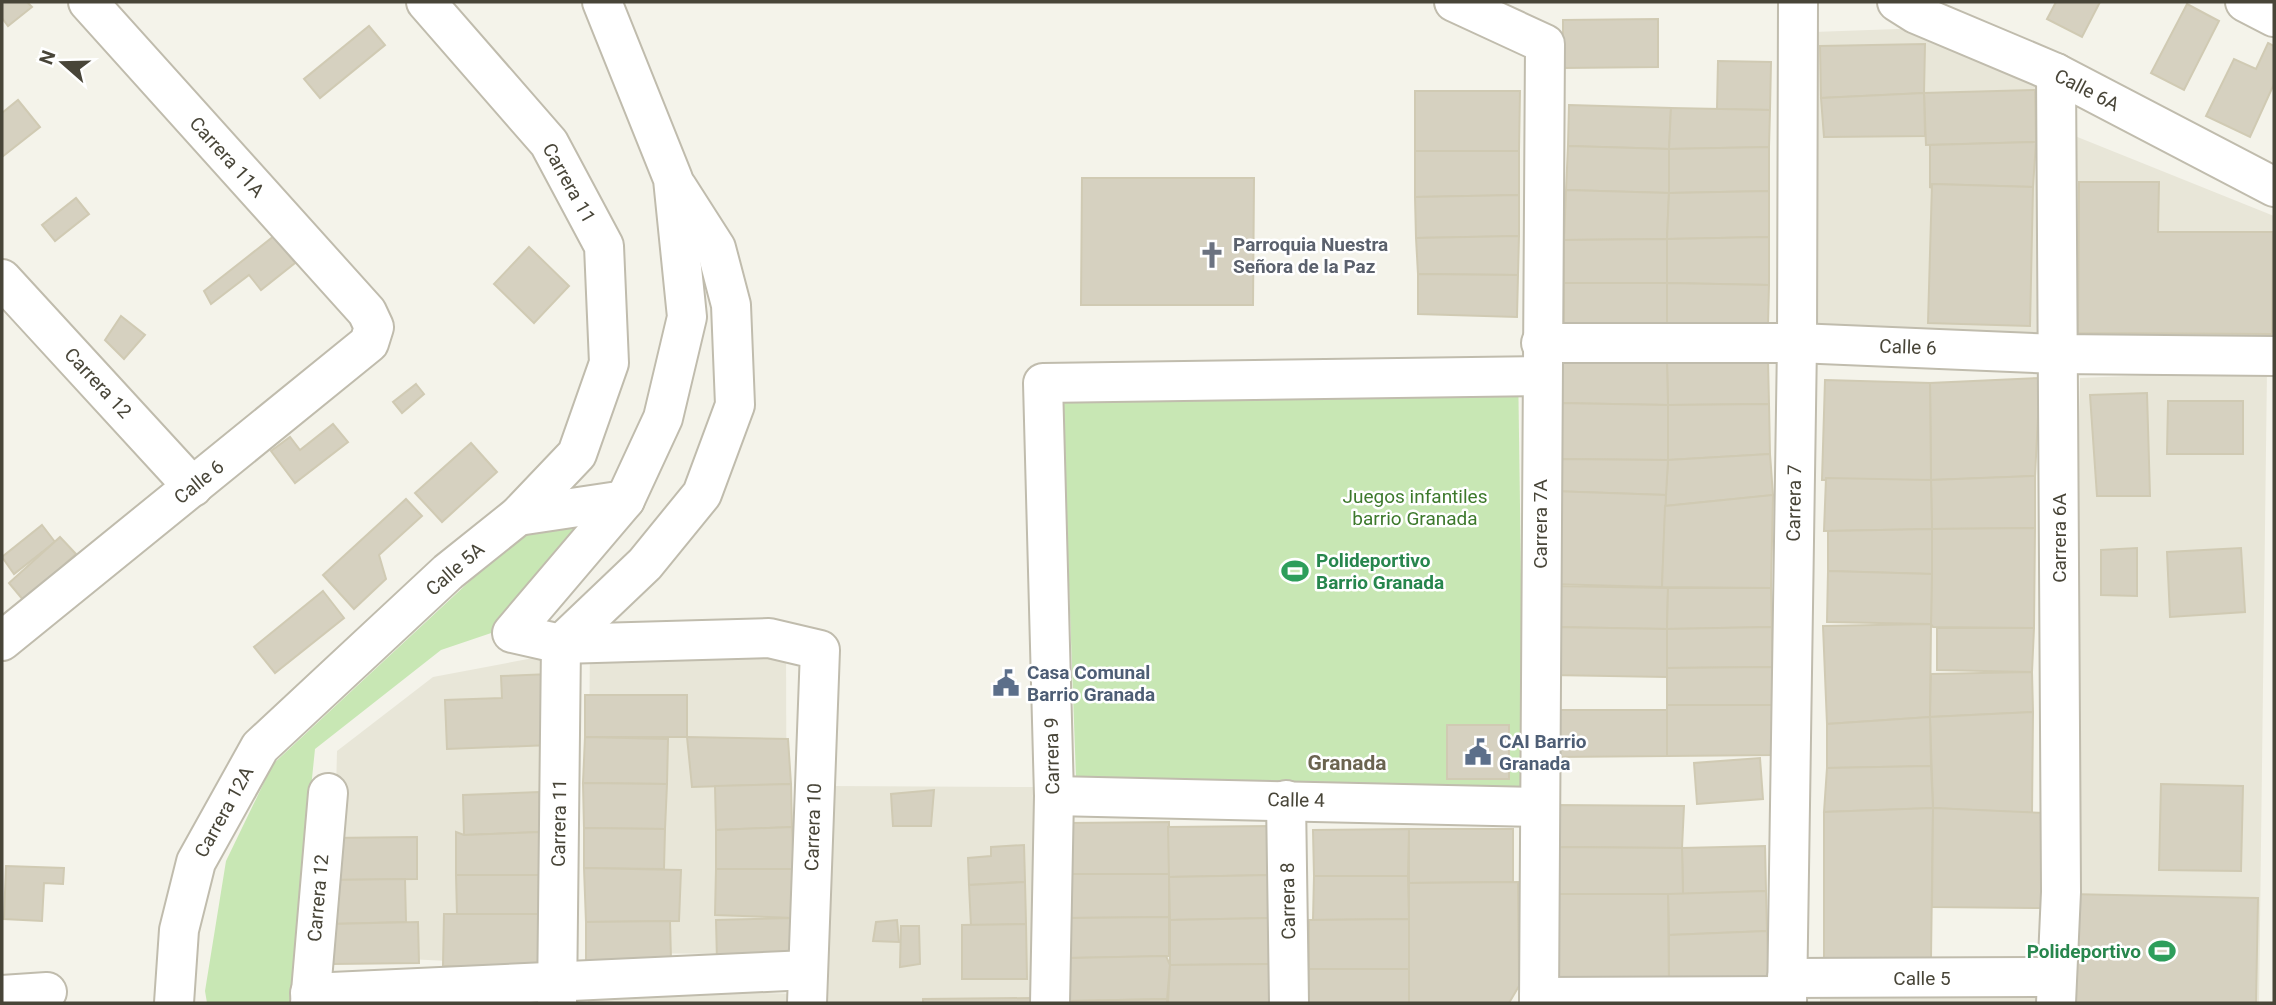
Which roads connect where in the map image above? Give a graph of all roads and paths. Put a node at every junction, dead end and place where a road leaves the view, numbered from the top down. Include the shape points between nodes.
1 (88, 2) edge
2 (426, 2) edge
3 (602, 2) edge
4 (1454, 2) edge
5 (1798, 2) edge
6 (1897, 2) edge
7 (2245, 2) edge
8 (2274, 17) edge
9 (2056, 74) junction
10 (673, 179) junction
11 (2274, 187) edge
12 (2, 279) edge
13 (367, 312) joint
14 (1797, 343) junction
15 (2057, 354) junction
16 (2274, 356) edge
17 (1541, 359) junction
18 (609, 363) joint
19 (1042, 383) joint
20 (193, 487) junction
21 (625, 500) junction
22 (518, 516) junction
23 (2, 642) edge
24 (561, 644) junction
25 (260, 747) joint
26 (328, 793) dead end
27 (1054, 796) junction
28 (1286, 800) junction
29 (1539, 807) junction
30 (808, 986) edge
31 (2056, 990) edge
32 (47, 992) dead end
33 (557, 993) edge
34 (1787, 993) edge
35 (2, 995) edge
36 (310, 998) edge
37 (1539, 1000) edge
38 (174, 1003) edge
39 (1050, 1003) edge
40 (1289, 1003) edge

1 - 13 street, Carrera 11A
2 - 18 street, Carrera 11 via 549,143 604,246
3 - 10 street
4 - 17 street, Carrera 7A via 1545,44
5 - 14 street, Carrera 7
6 - 9 street, Calle 6A
7 - 8 street
9 - 11 street, Calle 6A
9 - 15 street, Carrera 6A
10 - 21 street via 687,317 663,418
10 - 24 street via 716,248 731,305 735,405 702,494 645,564
12 - 20 street, Carrera 12
13 - 20 street, Calle 6 via 374,327 369,343
14 - 15 street, Calle 6
14 - 17 street, Calle 6
14 - 34 street, Carrera 7
15 - 16 street, Calle 6
15 - 31 street, Carrera 6A via 2061,892
17 - 19 street, Calle 6
17 - 29 street, Carrera 7A
18 - 22 street, Calle 5A via 577,454
19 - 27 street, Carrera 9
20 - 23 street, Calle 6
21 - 22 street
21 - 24 street via 512,633
22 - 25 street, Calle 5A via 448,572
24 - 30 street, Carrera 10 via 769,638 820,650
24 - 33 street, Carrera 11
25 - 38 street, Carrera 12A via 196,862 179,930
26 - 36 street, Carrera 12
27 - 28 street, Calle 4
27 - 39 street, Carrera 9
28 - 29 street, Calle 4
28 - 40 street, Carrera 8
29 - 37 street, Carrera 7A
30 - 33 street
31 - 34 street, Calle 5
32 - 35 street
33 - 36 street
34 - 37 street, Calle 5

